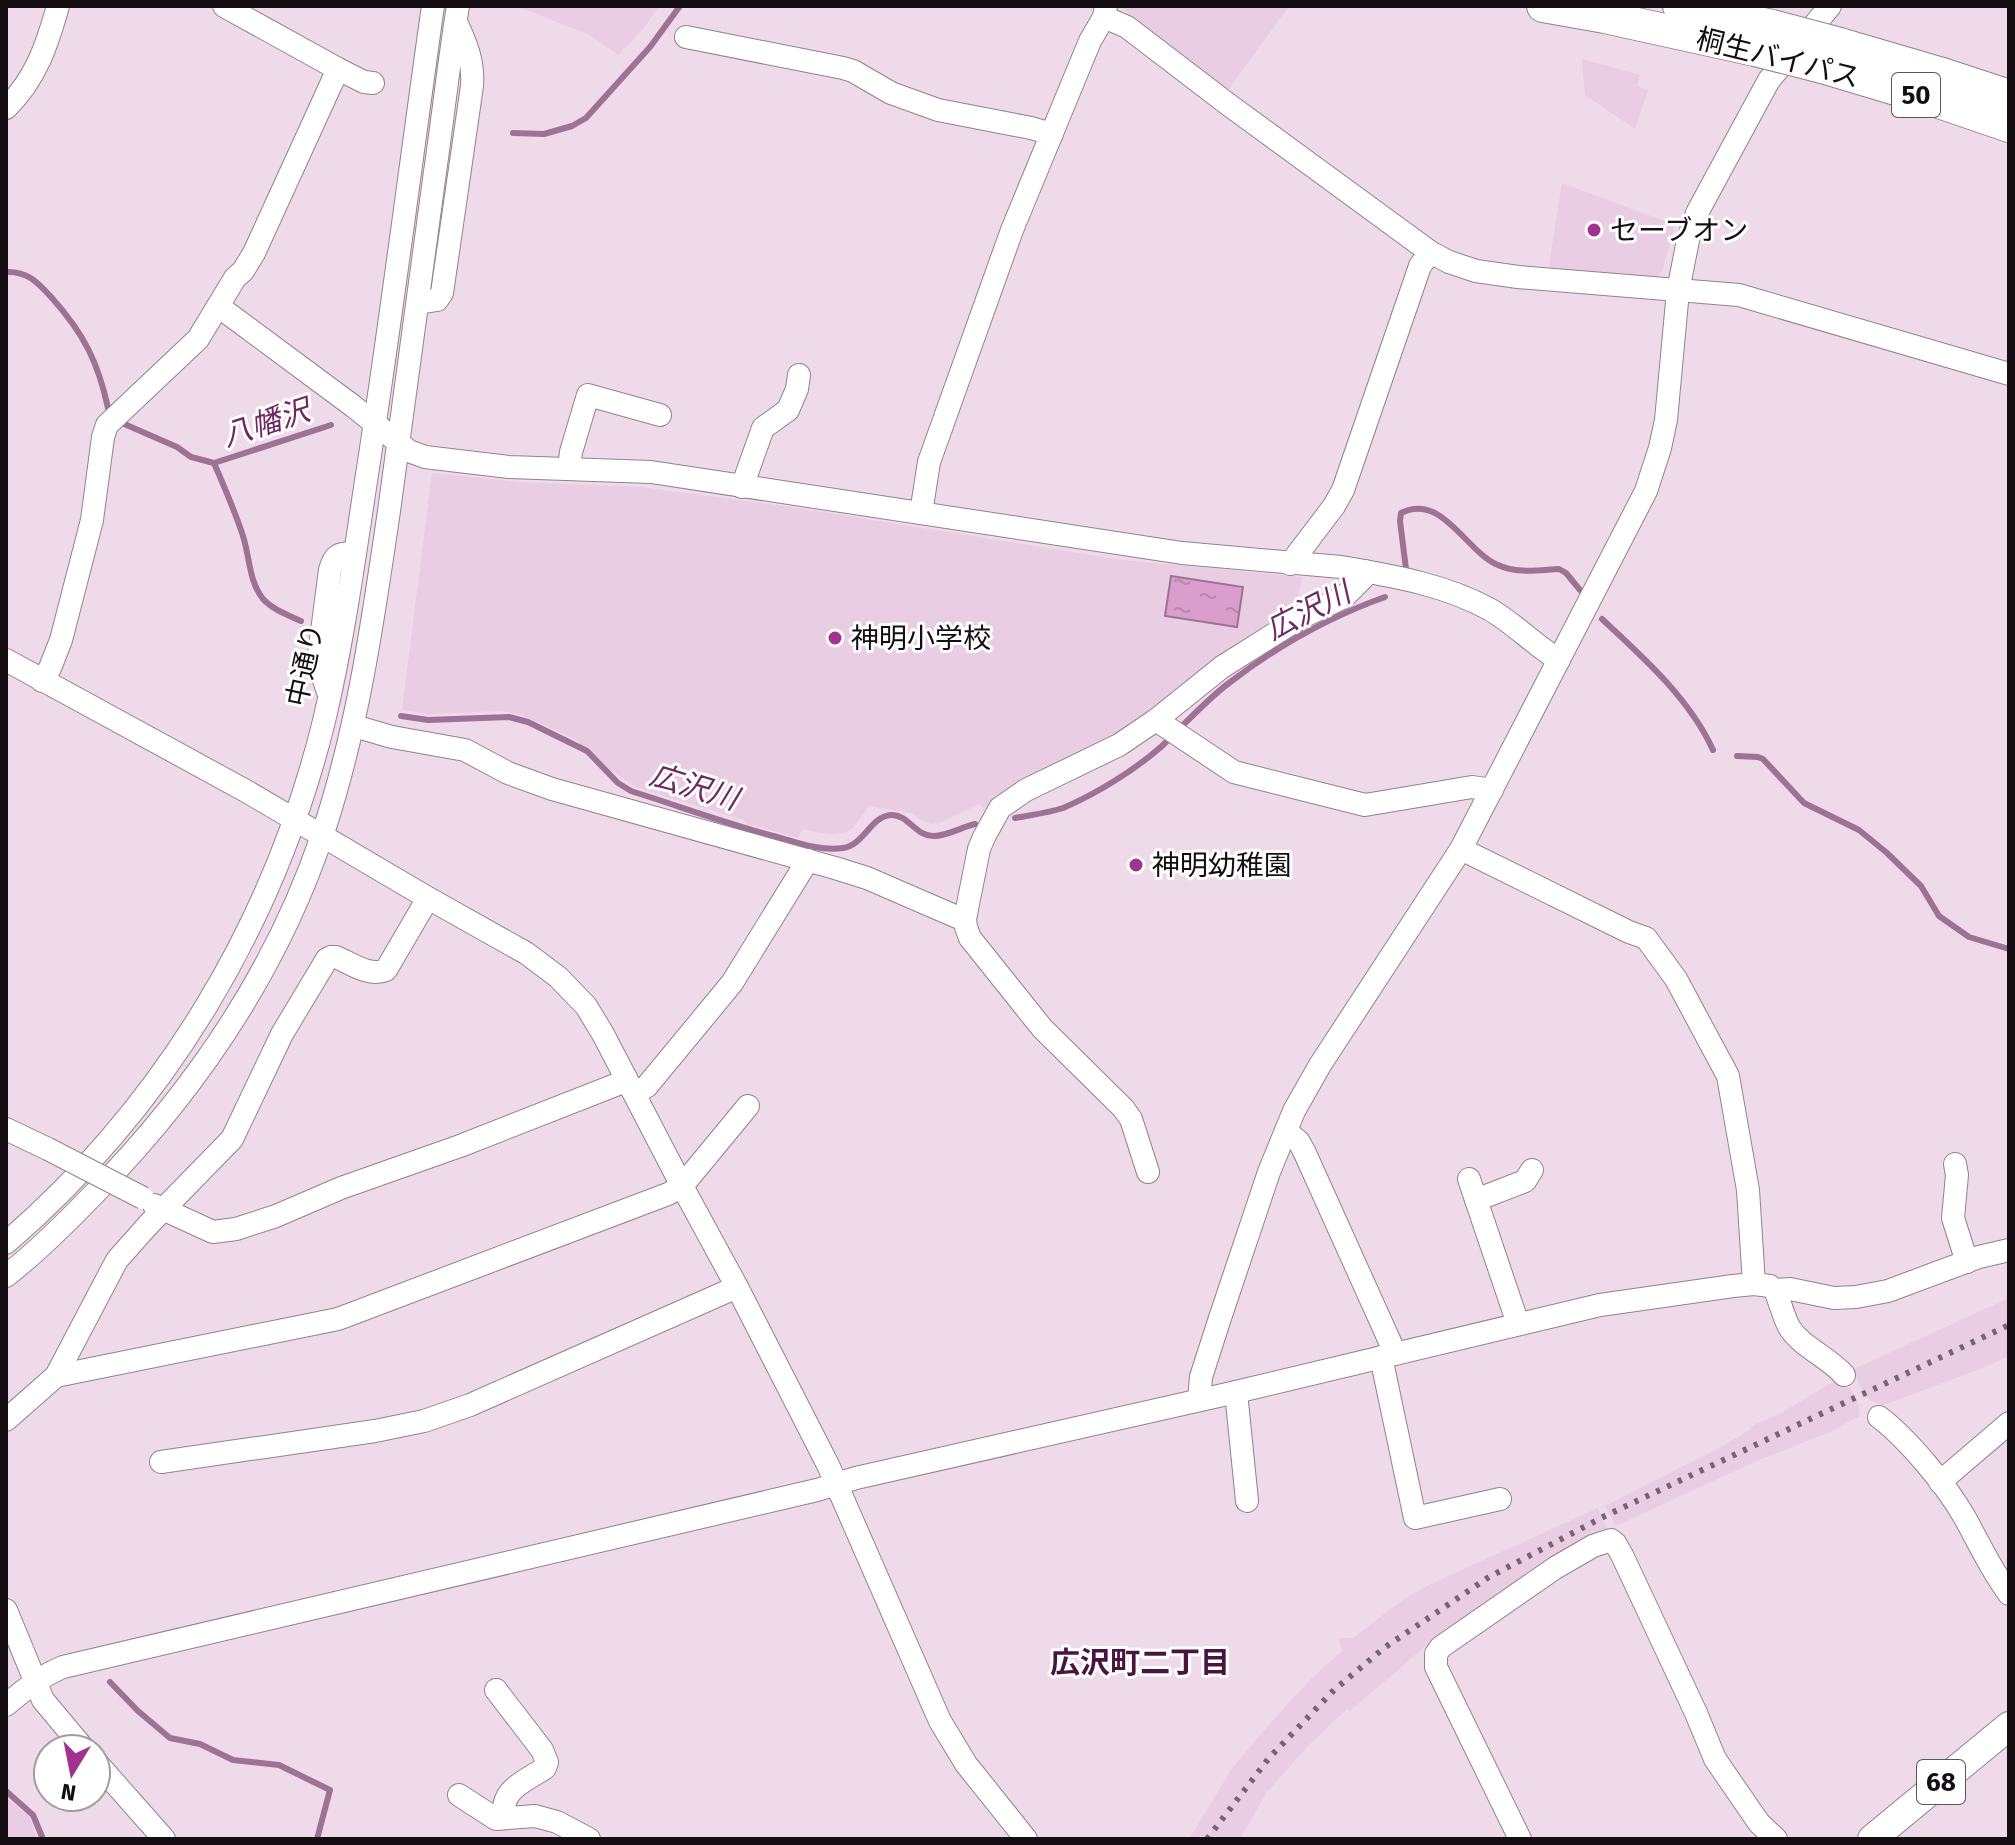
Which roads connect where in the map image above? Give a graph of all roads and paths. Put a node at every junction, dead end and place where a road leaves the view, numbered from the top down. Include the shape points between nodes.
1 (58, 6) edge
2 (224, 6) edge
3 (433, 6) edge
4 (1543, 6) edge
5 (1679, 6) edge
6 (1830, 6) edge
7 (1105, 11) edge
8 (457, 14) edge
9 (686, 37) dead end
10 (1763, 38) junction
11 (1831, 56) junction
12 (338, 69) junction
13 (373, 83) dead end
14 (2009, 96) edge
15 (6, 108) edge
16 (2009, 126) edge
17 (1052, 134) junction
18 (1430, 252) junction
19 (1678, 291) junction
20 (218, 306) junction
21 (2009, 374) edge
22 (799, 375) dead end
23 (660, 415) dead end
24 (375, 423) junction
25 (399, 443) junction
26 (569, 468) junction
27 (742, 487) junction
28 (921, 513) junction
29 (1290, 564) junction
30 (1365, 571) junction
31 (6, 660) edge
32 (1559, 660) junction
33 (42, 681) junction
34 (354, 726) junction
35 (1170, 730) junction
36 (1492, 790) junction
37 (295, 819) junction
38 (322, 835) junction
39 (1461, 849) junction
40 (808, 860) junction
41 (428, 898) junction
42 (965, 919) junction
43 (631, 1086) junction
44 (748, 1106) dead end
45 (6, 1129) edge
46 (1286, 1131) junction
47 (1955, 1164) dead end
48 (1532, 1170) dead end
49 (1148, 1172) dead end
50 (682, 1186) junction
51 (164, 1210) junction
52 (6, 1243) edge
53 (2009, 1250) edge
54 (1967, 1262) junction
55 (6, 1276) edge
56 (737, 1287) junction
57 (1764, 1287) junction
58 (1518, 1324) junction
59 (1388, 1355) junction
60 (1844, 1375) dead end
61 (56, 1376) junction
62 (1236, 1392) junction
63 (1199, 1399) junction
64 (1879, 1417) dead end
65 (6, 1420) edge
66 (2009, 1423) edge
67 (161, 1462) dead end
68 (1940, 1482) junction
69 (836, 1484) junction
70 (1500, 1499) dead end
71 (1247, 1501) dead end
72 (2006, 1583) edge
73 (6, 1610) edge
74 (34, 1682) junction
75 (496, 1690) dead end
76 (6, 1705) edge
77 (2009, 1726) edge
78 (70, 1733) edge
79 (112, 1780) edge
80 (459, 1795) dead end
81 (504, 1818) junction
82 (581, 1837) edge
83 (164, 1839) edge
84 (1026, 1839) edge
85 (1520, 1839) edge
86 (1776, 1839) edge
87 (1872, 1839) edge

1 - 15 street via 36,69
2 - 12 street
3 - 24 street, 中通り
4 - 10 highway, 桐生バイパス / 50
5 - 10 highway, 桐生バイパス / 50
6 - 19 street via 1769,80 1702,203
7 - 17 street
7 - 18 street
8 - 25 street
9 - 17 street via 843,68 938,110
10 - 11 highway, 桐生バイパス / 50, bridge
11 - 14 highway, 桐生バイパス / 50 via 1939,73
11 - 16 highway, 桐生バイパス / 50
12 - 13 street
12 - 20 street via 254,253
17 - 28 street via 929,462
18 - 19 street via 1476,271
18 - 29 street via 1420,266 1343,490
19 - 21 street via 1749,297
19 - 32 street via 1660,448 1638,508
20 - 24 street
20 - 33 street via 198,339 107,425 92,520 64,629
22 - 27 street via 788,410 763,428
23 - 26 street via 588,395
24 - 25 street
24 - 37 street, 中通り via 345,621
25 - 26 street via 425,457
25 - 34 street
26 - 27 street via 651,472
27 - 28 street
28 - 29 street
29 - 30 street
30 - 32 street via 1468,599
30 - 35 street via 1344,597 1222,667
31 - 33 street
32 - 36 street
33 - 37 street
34 - 38 street
34 - 40 street via 465,750 552,789
35 - 36 street via 1234,772 1365,805 1472,787
35 - 42 street via 1119,745 1000,808 979,849
36 - 39 street
37 - 38 street
37 - 52 street, 中通り via 235,957 164,1071 100,1153
38 - 41 street
38 - 55 street via 274,948 205,1063 117,1171
39 - 46 street via 1315,1074
39 - 57 street via 1646,938 1676,979 1728,1076
40 - 42 street
40 - 43 street via 732,983 647,1086
41 - 43 street via 526,953 569,987 586,1006
41 - 51 street via 386,970 373,973 336,957 327,959 282,1034 232,1139
42 - 49 street via 970,938 1037,1023 1131,1119
43 - 50 street
43 - 51 street via 618,1084 236,1229 213,1232
44 - 50 street
45 - 51 street, bridge
46 - 59 street via 1304,1151
46 - 63 street via 1219,1321
47 - 54 street via 1953,1218
48 - 58 street via 1525,1181 1472,1189
50 - 56 street
50 - 61 street via 338,1319
51 - 61 street via 117,1260
53 - 54 street
54 - 57 street via 1856,1297
56 - 67 street via 424,1421
56 - 69 street
57 - 58 street via 1733,1286 1600,1305
57 - 60 street via 1799,1338
58 - 59 street
59 - 62 street
59 - 70 street via 1415,1518
61 - 65 street
62 - 63 street
62 - 71 street
63 - 69 street
64 - 68 street via 1896,1429
66 - 68 street
68 - 72 street via 1964,1515 1983,1556
69 - 74 street via 86,1661
69 - 84 street via 944,1728
73 - 74 street
74 - 76 street
74 - 78 street
75 - 81 street via 547,1762 510,1790
77 - 87 main road, 68
79 - 83 street
80 - 81 street via 489,1816
81 - 82 street via 535,1816
85 - 86 street via 1436,1667 1436,1654 1555,1568 1611,1540 1720,1768

